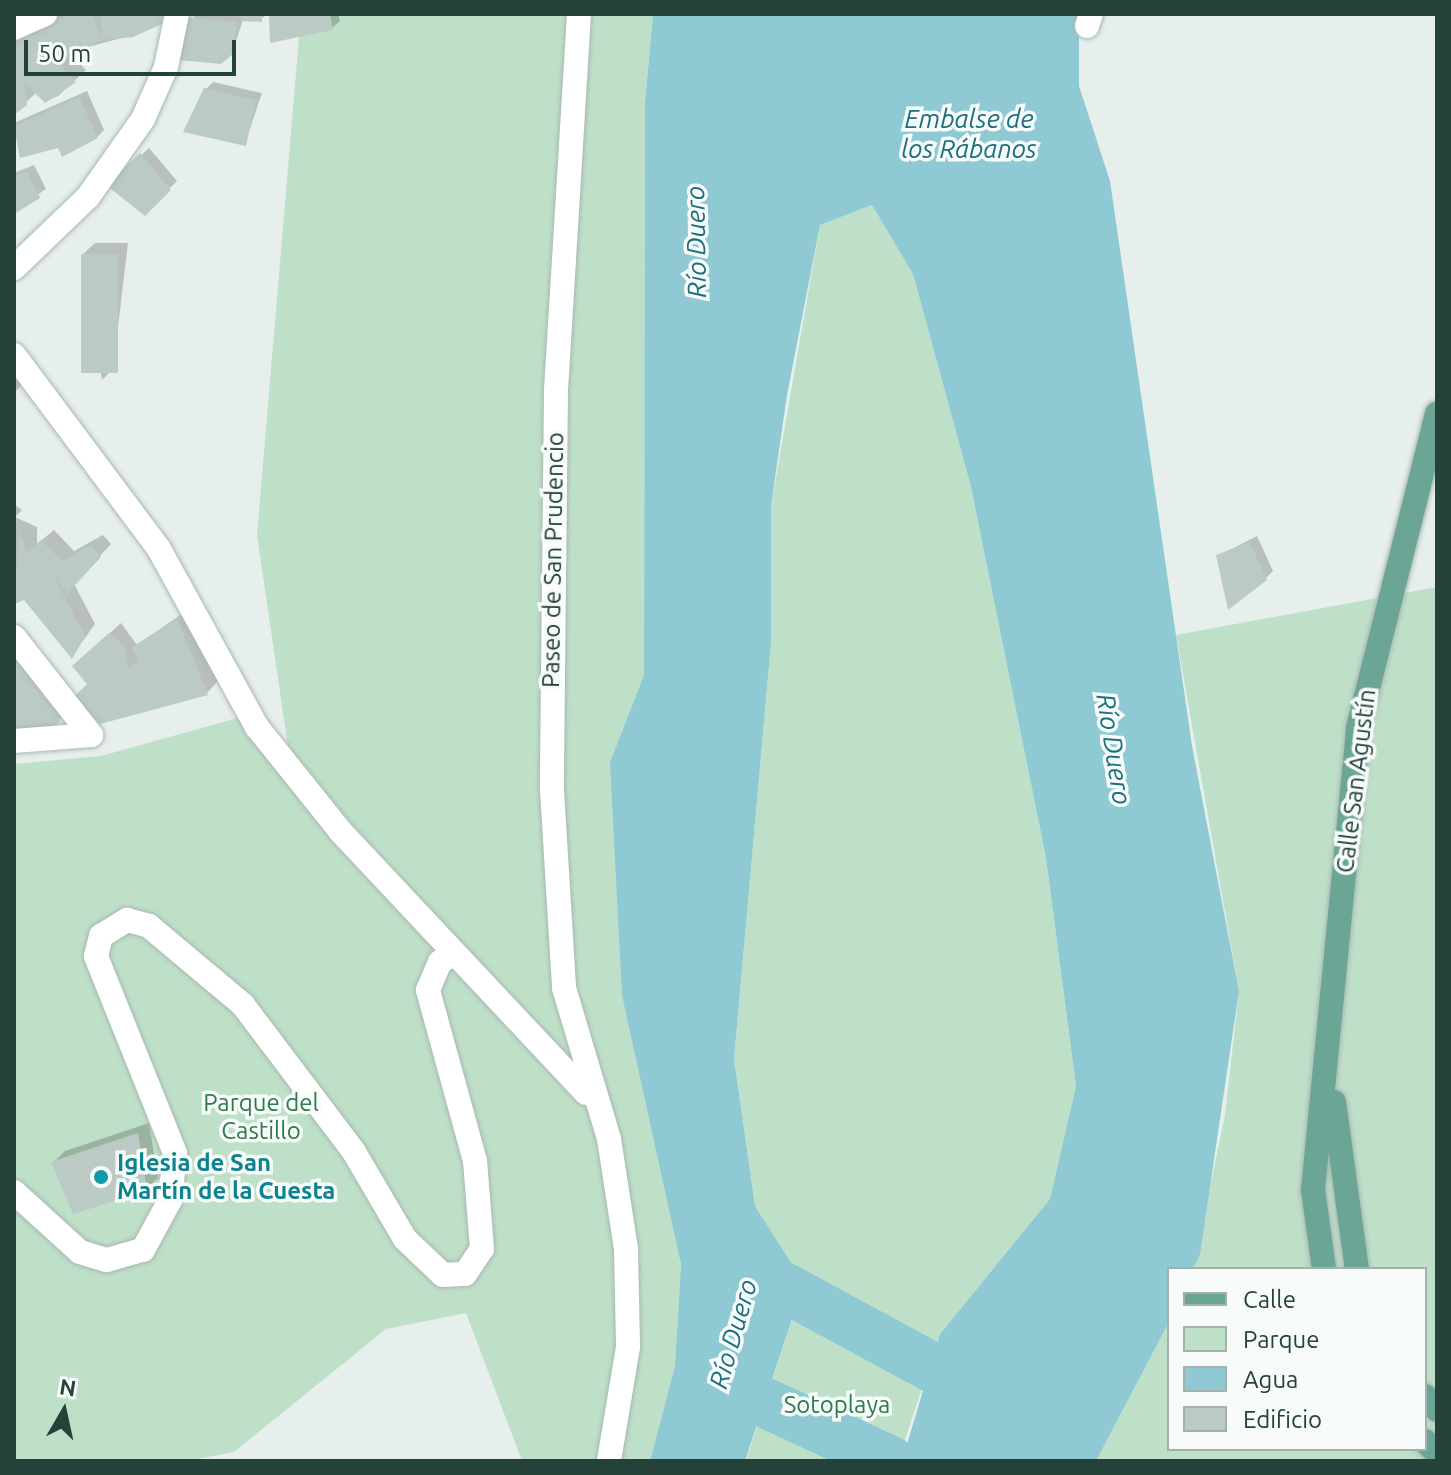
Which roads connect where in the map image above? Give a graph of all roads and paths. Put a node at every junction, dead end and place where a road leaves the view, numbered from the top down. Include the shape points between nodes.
1 (45, 14) edge
2 (177, 14) edge
3 (579, 14) edge
4 (14, 28) edge
5 (14, 268) edge
6 (14, 355) edge
7 (1437, 414) edge
8 (14, 637) edge
9 (14, 741) edge
10 (453, 954) junction
11 (1330, 1060) junction
12 (593, 1102) junction
13 (14, 1192) edge
14 (1324, 1267) edge
15 (1357, 1267) edge
16 (609, 1461) edge

1 - 4 street
2 - 5 street via 166,67 143,119 88,197
3 - 12 street, Paseo de San Prudencio via 556,389 552,775 564,988
6 - 10 street, Paseo de San Prudencio via 159,549 257,727
7 - 11 main road, Calle San Agustín via 1358,728
8 - 9 street via 91,735
10 - 12 street, Paseo de San Prudencio
10 - 13 street via 440,962 428,990 475,1161 482,1249 465,1274 428,1266 405,1239 354,1152 243,1005 167,938 127,920 101,936 96,956 175,1153 170,1200 143,1250 107,1260 80,1252
11 - 14 main road via 1313,1190
11 - 15 main road
12 - 16 street, Paseo de San Prudencio via 618,1187 631,1304

